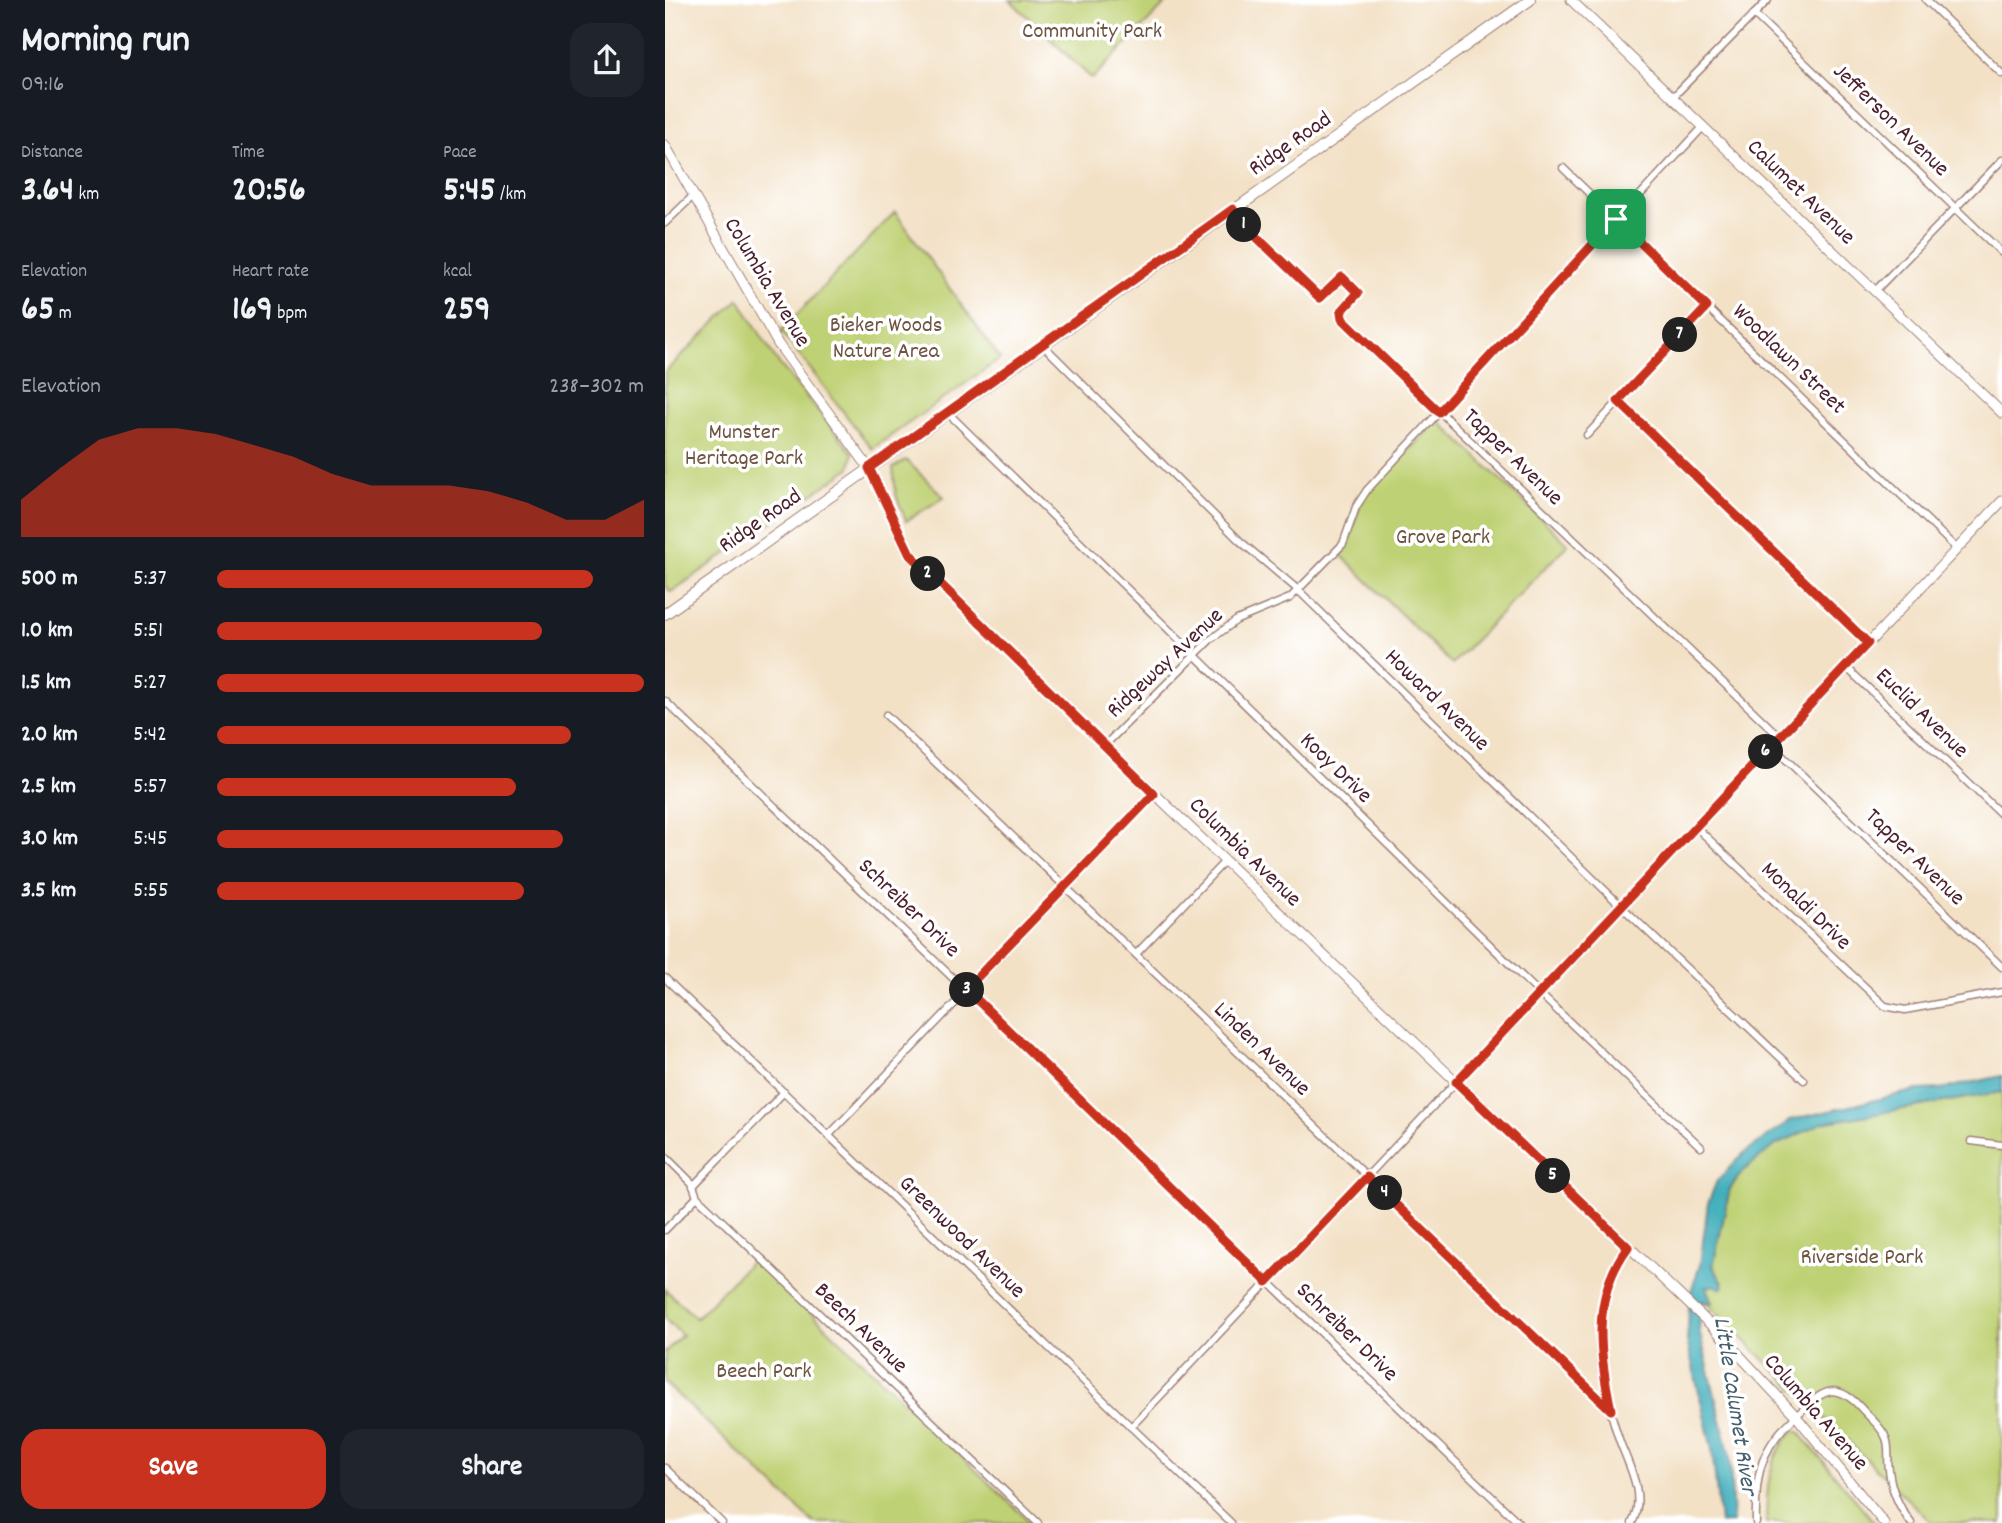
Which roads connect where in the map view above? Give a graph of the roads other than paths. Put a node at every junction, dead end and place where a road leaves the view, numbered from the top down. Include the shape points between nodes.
1 (1530, 0) edge
2 (1571, 0) edge
3 (1768, 0) edge
4 (1926, 0) edge
5 (1754, 14) junction
6 (2002, 74) edge
7 (1673, 97) junction
8 (1703, 127) junction
9 (665, 145) edge
10 (2002, 160) edge
11 (1563, 168) dead end
12 (693, 196) junction
13 (1955, 208) junction
14 (1233, 209) junction
15 (1616, 219) junction
16 (665, 223) edge
17 (2002, 253) edge
18 (1875, 291) junction
19 (1707, 307) junction
20 (1044, 346) junction
21 (1618, 401) junction
22 (1439, 412) junction
23 (948, 413) junction
24 (2002, 413) edge
25 (1587, 435) dead end
26 (869, 468) junction
27 (2002, 501) edge
28 (1957, 549) junction
29 (1297, 589) junction
30 (665, 614) edge
31 (1868, 643) junction
32 (1195, 657) junction
33 (1846, 667) junction
34 (665, 701) edge
35 (886, 715) dead end
36 (1780, 737) junction
37 (1106, 744) junction
38 (1772, 746) junction
39 (1154, 794) junction
40 (2002, 815) edge
41 (1696, 827) junction
42 (1225, 860) junction
43 (1066, 885) junction
44 (1621, 906) junction
45 (1137, 953) junction
46 (2002, 967) edge
47 (665, 978) edge
48 (966, 989) junction
49 (2002, 992) edge
50 (1539, 993) junction
51 (1804, 1080) dead end
52 (1456, 1082) junction
53 (784, 1092) junction
54 (829, 1135) junction
55 (1971, 1141) dead end
56 (2002, 1145) edge
57 (1701, 1147) dead end
58 (665, 1156) edge
59 (1367, 1177) junction
60 (694, 1186) junction
61 (697, 1197) junction
62 (665, 1230) edge
63 (1628, 1247) junction
64 (1267, 1282) junction
65 (1611, 1410) junction
66 (1796, 1416) junction
67 (1131, 1427) junction
68 (665, 1468) edge
69 (722, 1523) edge
70 (1038, 1523) edge
71 (1231, 1523) edge
72 (1519, 1523) edge
73 (1632, 1523) edge
74 (1756, 1523) edge
75 (1884, 1523) edge
76 (1911, 1523) edge

1 - 14 main road, Ridge Road
2 - 7 street, Calumet Avenue
3 - 5 street
4 - 6 street
5 - 7 street
5 - 13 street, Jefferson Avenue
7 - 8 street, Calumet Avenue
8 - 15 street, Ridgeway Avenue
8 - 18 street, Calumet Avenue
9 - 12 street, Columbia Avenue
10 - 13 street
11 - 15 street, Woodlawn Street
12 - 16 street
12 - 26 street, Columbia Avenue via 778,345
13 - 17 street, Jefferson Avenue
13 - 18 street
14 - 20 main road, Ridge Road
14 - 22 street, Tapper Avenue via 1320,298 1342,277 1358,293 1341,312 1342,318
15 - 19 street, Woodlawn Street
15 - 22 street, Ridgeway Avenue
18 - 24 street, Calumet Avenue
19 - 21 street
19 - 28 street, Woodlawn Street
20 - 23 main road, Ridge Road
20 - 29 street, Howard Avenue via 1240,541
21 - 25 street
21 - 31 street, Euclid Avenue
22 - 29 street, Ridgeway Avenue via 1367,489 1343,544
22 - 36 street, Tapper Avenue
23 - 26 main road, Ridge Road
23 - 32 street, Kooy Drive
26 - 30 main road, Ridge Road
26 - 37 street, Columbia Avenue via 910,554
27 - 28 street
28 - 31 street
29 - 32 street, Ridgeway Avenue via 1283,602 1237,620
29 - 44 street, Howard Avenue
31 - 33 street
32 - 37 street, Ridgeway Avenue
32 - 50 street, Kooy Drive
33 - 36 street
33 - 40 street, Euclid Avenue
34 - 48 street, Schreiber Drive
35 - 43 street, Linden Avenue
36 - 38 street
37 - 39 street, Columbia Avenue
38 - 41 street
38 - 46 street, Tapper Avenue
39 - 42 street, Columbia Avenue
39 - 43 street
41 - 44 street
41 - 49 street, Monaldi Drive via 1892,1010
42 - 45 street
42 - 52 street, Columbia Avenue
43 - 45 street, Linden Avenue
43 - 48 street
44 - 50 street
44 - 51 street, Howard Avenue
45 - 59 street, Linden Avenue
47 - 53 street, Greenwood Avenue
48 - 54 street
48 - 64 street, Schreiber Drive
50 - 52 street
50 - 57 street, Kooy Drive
52 - 59 street
52 - 63 street, Columbia Avenue
53 - 54 street, Greenwood Avenue
53 - 60 street
54 - 67 street, Greenwood Avenue
55 - 56 street
58 - 60 street
59 - 64 street
59 - 65 street, Linden Avenue
60 - 61 street
61 - 62 street
61 - 70 street, Beech Avenue
63 - 65 street via 1608,1285 1600,1319 1600,1361
63 - 66 street, Columbia Avenue via 1715,1329
64 - 67 street
64 - 72 street, Schreiber Drive
65 - 73 street via 1638,1493
66 - 74 street via 1769,1444 1761,1460
66 - 75 street, Columbia Avenue
66 - 76 street via 1829,1390 1841,1390 1851,1397 1886,1438 1894,1494
67 - 71 street, Greenwood Avenue
68 - 69 street

